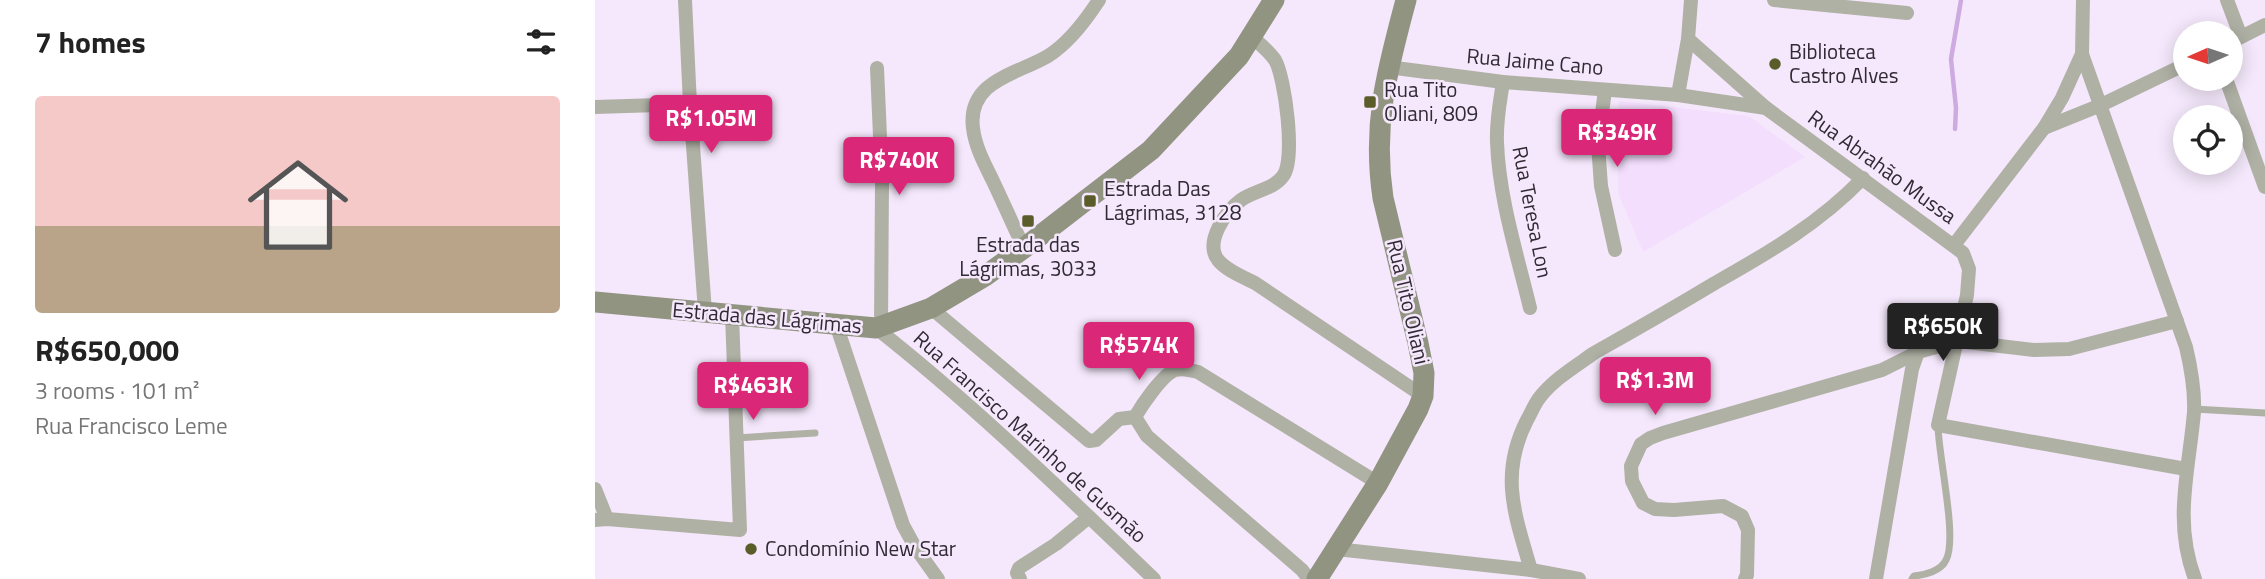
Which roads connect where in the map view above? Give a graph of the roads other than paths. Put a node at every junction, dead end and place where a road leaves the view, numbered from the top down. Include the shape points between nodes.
1 (685, 0) edge
2 (1099, 0) edge
3 (1274, 0) edge
4 (1405, 0) edge
5 (1691, 0) edge
6 (1774, 0) edge
7 (2083, 0) edge
8 (2227, 0) edge
9 (1907, 13) dead end
10 (2232, 21) edge
11 (2265, 25) edge
12 (2243, 36) edge
13 (1252, 37) junction
14 (1688, 39) junction
15 (2082, 54) junction
16 (1388, 67) junction
17 (877, 68) dead end
18 (2173, 70) edge
19 (1503, 82) junction
20 (1605, 90) junction
21 (2230, 91) edge
22 (1678, 95) junction
23 (690, 104) junction
24 (2101, 105) junction
25 (595, 107) edge
26 (1766, 108) junction
27 (2044, 128) junction
28 (1863, 178) junction
29 (2265, 187) edge
30 (1954, 245) junction
31 (1024, 248) junction
32 (1615, 250) dead end
33 (595, 302) edge
34 (931, 308) junction
35 (1530, 308) dead end
36 (705, 312) junction
37 (732, 315) junction
38 (2177, 321) junction
39 (837, 324) junction
40 (878, 327) junction
41 (1958, 341) junction
42 (1918, 352) junction
43 (1423, 396) junction
44 (2194, 409) junction
45 (2265, 412) edge
46 (1135, 417) junction
47 (1938, 425) junction
48 (815, 433) dead end
49 (737, 438) junction
50 (2186, 470) junction
51 (1378, 483) junction
52 (595, 489) edge
53 (1089, 517) junction
54 (601, 519) edge
55 (1336, 549) junction
56 (1531, 570) junction
57 (938, 579) edge
58 (1020, 579) edge
59 (1154, 579) edge
60 (1309, 579) edge
61 (1317, 579) edge
62 (1579, 579) edge
63 (1745, 579) edge
64 (1876, 579) edge
65 (1912, 579) edge
66 (2195, 579) edge

1 - 23 street
2 - 31 street via 1049,55 1002,76 986,89 973,114 978,149
3 - 13 main road, Estrada das Lágrimas
4 - 16 main road, Rua Tito Oliani
5 - 14 street
6 - 9 street
7 - 15 street
8 - 10 street
11 - 12 street
13 - 31 main road, Estrada das Lágrimas via 1151,150
13 - 43 street via 1279,69 1289,159 1278,181 1229,211 1214,242 1216,257
14 - 22 street
14 - 26 street, Rua Abrahão Mussa
15 - 24 street
15 - 27 street
16 - 19 street, Rua Jaime Cano
16 - 43 main road, Rua Tito Oliani via 1380,110 1380,174 1419,343
17 - 40 street via 882,169
18 - 24 street
19 - 20 street, Rua Jaime Cano
19 - 35 street, Rua Teresa Lon via 1498,112 1500,168
20 - 22 street, Rua Jaime Cano
20 - 32 street via 1598,144 1601,186
21 - 29 street
22 - 26 street, Rua Jaime Cano
23 - 25 street
23 - 36 street
24 - 27 street
24 - 38 street
26 - 28 street, Rua Abrahão Mussa
27 - 30 street
28 - 30 street, Rua Abrahão Mussa
28 - 56 street via 1808,227 1594,353 1539,397 1512,458 1516,520
30 - 41 street via 1967,260 1969,276
31 - 34 main road, Estrada das Lágrimas
33 - 36 main road, Estrada das Lágrimas
34 - 40 main road, Estrada das Lágrimas
34 - 46 street via 1089,441 1119,419
36 - 37 main road, Estrada das Lágrimas
37 - 39 main road, Estrada das Lágrimas
37 - 49 street
38 - 41 street via 2069,349 2034,350
38 - 44 street via 2192,374
39 - 40 main road, Estrada das Lágrimas
39 - 57 street via 903,525
40 - 53 street, Rua Francisco Marinho de Gusmão
41 - 42 street
41 - 47 street
42 - 63 street via 1882,370 1663,433 1641,444 1631,466 1632,481 1643,503 1674,510 1723,506 1742,516 1748,530
42 - 64 street
43 - 51 main road, Rua Tito Oliani
44 - 45 lane
44 - 50 street
46 - 51 street via 1168,374 1191,370
46 - 60 street via 1147,436
47 - 50 street
47 - 65 lane via 1949,553 1945,563
48 - 49 lane
49 - 54 street via 740,530
50 - 66 street via 2184,529
51 - 55 main road, Rua Tito Oliani
52 - 54 street
53 - 58 street via 1019,568
53 - 59 street, Rua Francisco Marinho de Gusmão
55 - 56 street
55 - 61 main road, Rua Tito Oliani
56 - 62 street

